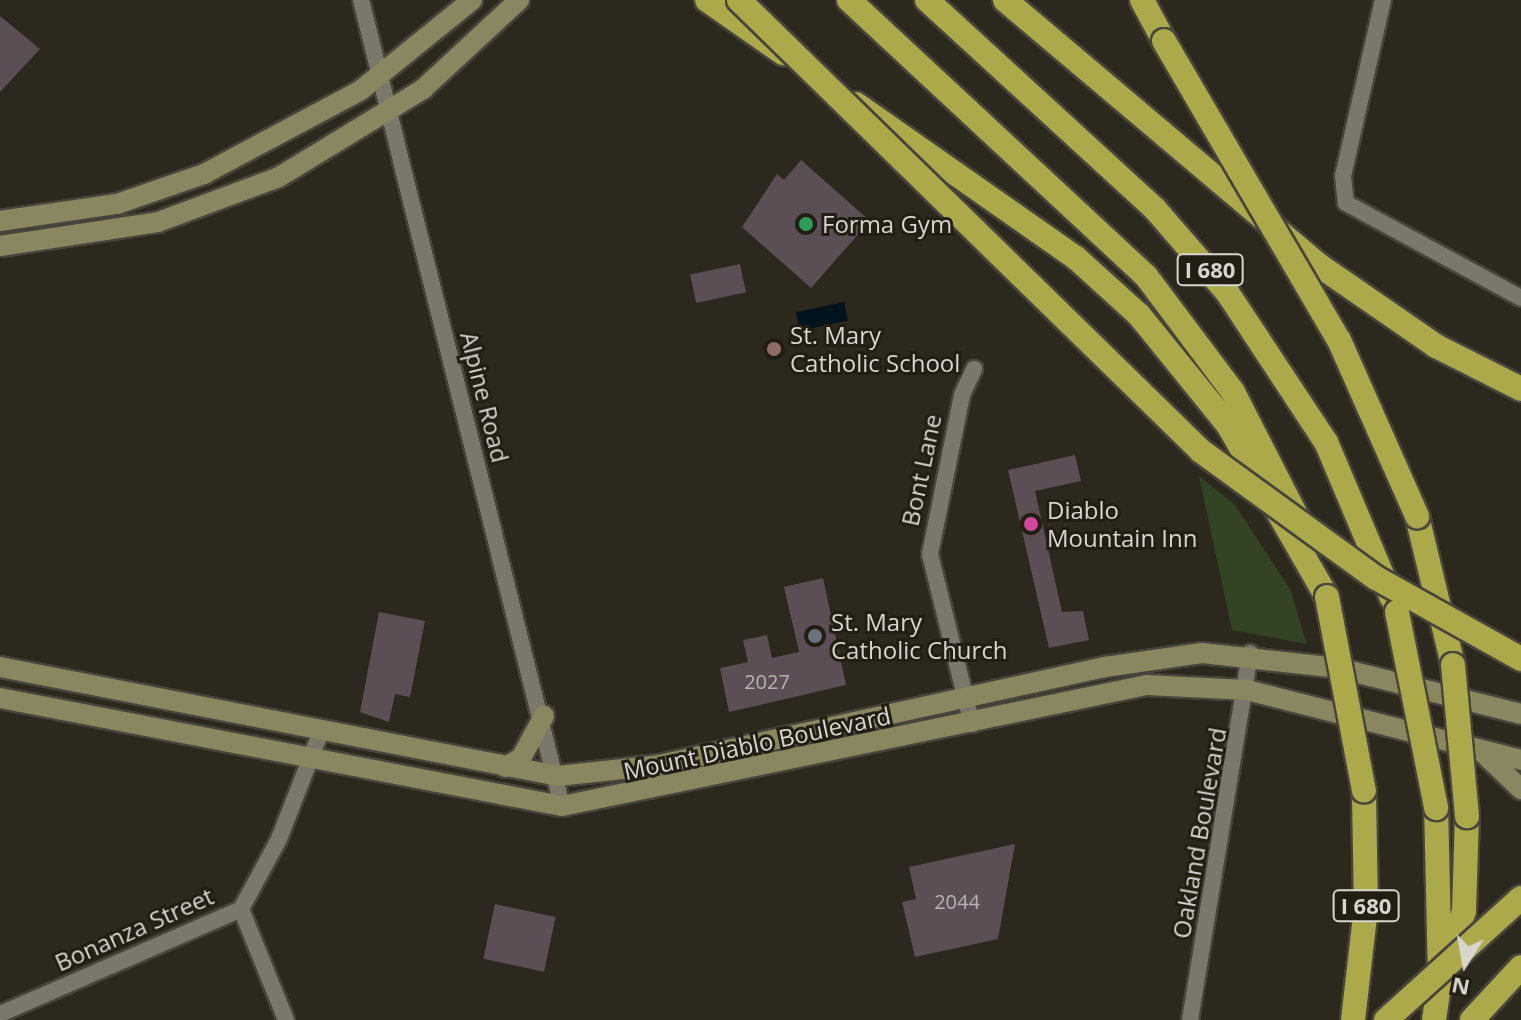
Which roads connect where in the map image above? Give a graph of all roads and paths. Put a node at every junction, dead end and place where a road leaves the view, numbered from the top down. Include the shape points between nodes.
1 (361, 0) edge
2 (472, 0) edge
3 (519, 0) edge
4 (707, 0) edge
5 (739, 0) edge
6 (849, 0) edge
7 (927, 0) edge
8 (1005, 0) edge
9 (1142, 0) edge
10 (1383, 0) edge
11 (381, 74) junction
12 (390, 112) junction
13 (0, 221) edge
14 (0, 246) edge
15 (1521, 298) edge
16 (974, 369) dead end
17 (1521, 389) edge
18 (1327, 597) junction
19 (1250, 653) junction
20 (1521, 659) edge
21 (0, 667) edge
22 (1247, 690) junction
23 (966, 696) junction
24 (0, 698) edge
25 (1521, 714) edge
26 (544, 716) junction
27 (972, 724) junction
28 (321, 731) junction
29 (1479, 749) junction
30 (313, 758) junction
31 (1521, 760) edge
32 (505, 767) junction
33 (558, 776) junction
34 (1521, 789) edge
35 (562, 806) junction
36 (1521, 898) edge
37 (241, 909) junction
38 (1521, 967) edge
39 (1440, 979) junction
40 (0, 1014) edge
41 (286, 1020) edge
42 (1190, 1020) edge
43 (1353, 1020) edge
44 (1386, 1020) edge
45 (1434, 1020) edge
46 (1472, 1020) edge

1 - 11 street, Alpine Road
2 - 11 main road
3 - 12 main road
4 - 18 highway via 1110,286 1228,425
5 - 20 highway, bridge via 1201,451 1376,578
6 - 18 highway, I 680 via 1096,223 1170,305 1269,456
7 - 39 highway, I 680, bridge via 1155,209 1235,302 1326,442 1397,612 1436,808
8 - 17 highway via 1348,288 1436,346
9 - 39 highway, bridge via 1339,340 1417,516 1453,665 1467,816 1464,911
10 - 15 street via 1343,176 1346,203 1357,215
11 - 12 street, Alpine Road
11 - 13 main road via 304,124 154,194
12 - 14 main road via 279,177 208,207 158,222
12 - 26 street, Alpine Road
16 - 23 street, Bont Lane via 962,395 930,554
18 - 43 highway, I 680, bridge via 1352,699 1364,791 1366,908
19 - 22 street, Oakland Boulevard
19 - 23 main road, Mount Diablo Boulevard via 1115,665
19 - 25 main road, Mount Diablo Boulevard
21 - 28 main road, Mount Diablo Boulevard
22 - 27 main road, Mount Diablo Boulevard via 1147,685
22 - 29 main road, Mount Diablo Boulevard
22 - 42 street, Oakland Boulevard
23 - 27 street, Bont Lane
23 - 33 main road, Mount Diablo Boulevard via 659,765
24 - 30 main road, Mount Diablo Boulevard
26 - 32 main road via 521,758
26 - 33 street, Alpine Road
27 - 35 main road, Mount Diablo Boulevard
28 - 30 street, Bonanza Street
28 - 32 main road, Mount Diablo Boulevard
29 - 31 main road, Mount Diablo Boulevard
29 - 34 main road
30 - 35 main road, Mount Diablo Boulevard
30 - 37 street, Bonanza Street
32 - 33 main road, Mount Diablo Boulevard
33 - 35 street, Alpine Road
36 - 44 highway, bridge
37 - 40 street, Bonanza Street
37 - 41 street
38 - 46 highway
39 - 45 highway, I 680

